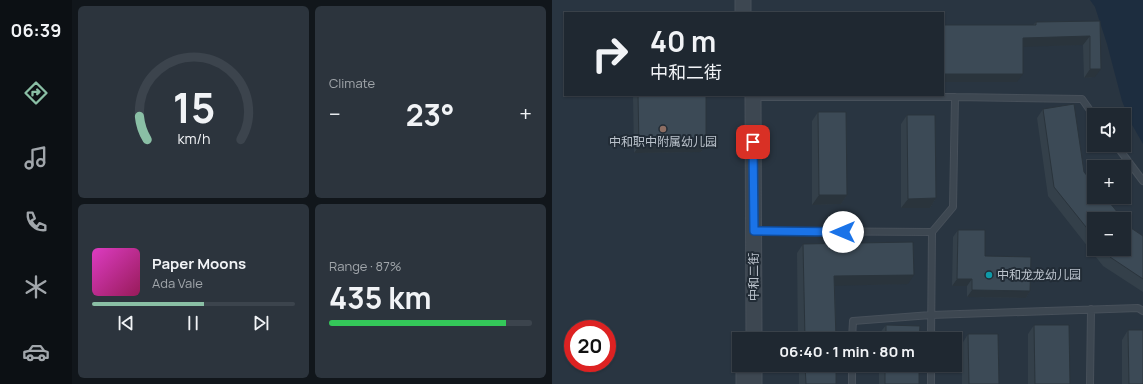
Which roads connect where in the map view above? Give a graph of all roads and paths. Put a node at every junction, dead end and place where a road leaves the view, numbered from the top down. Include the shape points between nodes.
1 (743, 0) edge
2 (753, 0) edge
3 (743, 12) edge
4 (753, 12) edge
5 (750, 96) edge
6 (955, 97) junction
7 (1088, 108) edge
8 (1121, 152) edge
9 (1143, 181) edge
10 (754, 231) junction
11 (932, 232) junction
12 (1091, 309) junction
13 (1143, 311) edge
14 (931, 315) junction
15 (744, 332) edge
16 (754, 332) edge
17 (852, 332) edge
18 (931, 332) edge
19 (744, 372) edge
20 (754, 372) edge
21 (852, 372) edge
22 (931, 372) edge
23 (744, 384) edge
24 (754, 384) edge
25 (852, 384) edge
26 (931, 384) edge
27 (1090, 384) edge

1 - 3 street
2 - 4 street
5 - 6 lane
5 - 10 street, 中和二街
5 - 15 street, 中和二街
6 - 7 lane via 1082,99
6 - 11 lane via 953,207
8 - 9 lane
10 - 11 lane
10 - 16 street, 中和二街
11 - 14 lane
12 - 13 lane via 1138,308
12 - 14 lane
12 - 27 lane
14 - 17 lane via 852,321
14 - 18 lane
19 - 23 street
20 - 24 street
21 - 25 lane
22 - 26 lane

